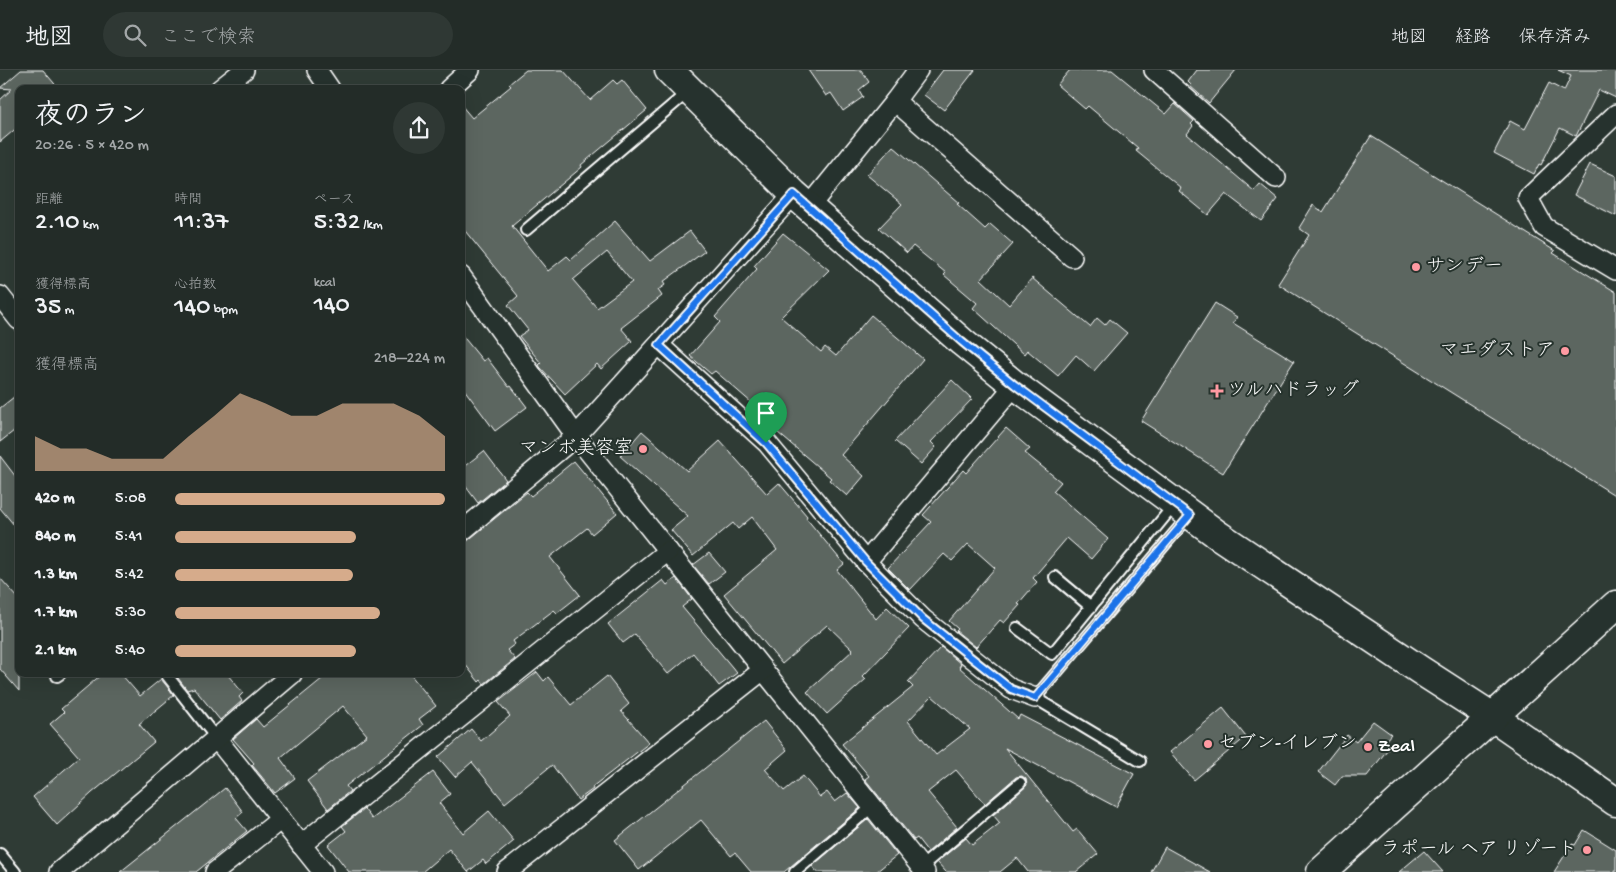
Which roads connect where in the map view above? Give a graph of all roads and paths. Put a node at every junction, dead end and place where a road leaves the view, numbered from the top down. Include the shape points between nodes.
1 (244, 70) edge
2 (317, 70) edge
3 (470, 70) edge
4 (669, 70) edge
5 (918, 70) edge
6 (1154, 70) edge
7 (225, 85) edge
8 (327, 85) edge
9 (453, 85) edge
10 (689, 90) junction
11 (895, 101) junction
12 (1616, 114) edge
13 (1276, 178) dead end
14 (801, 201) junction
15 (526, 230) dead end
16 (1072, 258) dead end
17 (1616, 270) edge
18 (465, 282) edge
19 (0, 296) edge
20 (15, 315) edge
21 (659, 345) junction
22 (1015, 385) junction
23 (576, 436) junction
24 (1182, 510) junction
25 (465, 529) edge
26 (668, 551) junction
27 (866, 562) junction
28 (1055, 577) dead end
29 (1616, 605) edge
30 (1091, 607) junction
31 (1017, 628) dead end
32 (763, 670) junction
33 (168, 677) edge
34 (288, 677) edge
35 (1035, 698) junction
36 (1493, 717) junction
37 (216, 738) junction
38 (1140, 761) dead end
39 (1020, 783) dead end
40 (1616, 802) edge
41 (873, 806) junction
42 (281, 819) junction
43 (301, 845) junction
44 (0, 854) edge
45 (921, 870) edge
46 (15, 872) edge
47 (59, 872) edge
48 (215, 872) edge
49 (323, 872) edge
50 (507, 872) edge
51 (795, 872) edge
52 (1321, 872) edge

1 - 7 street
2 - 8 street
3 - 9 street
4 - 10 street
5 - 11 street
6 - 13 street
10 - 14 street
10 - 15 lane
11 - 14 street
11 - 16 street
12 - 17 street via 1528,198 1544,227
14 - 21 street
14 - 22 street
18 - 23 street
19 - 20 street
21 - 23 street
21 - 27 street via 766,443
22 - 24 street
22 - 27 street
23 - 25 street
23 - 26 street
24 - 30 lane
24 - 35 lane
24 - 36 street
26 - 32 street
26 - 43 street
27 - 35 street via 923,619 1011,689
28 - 30 lane
29 - 36 street
30 - 31 lane via 1052,654
32 - 41 street
32 - 50 street
33 - 37 lane
34 - 37 street
35 - 38 lane
36 - 40 street
36 - 52 street
37 - 42 street
37 - 47 street
39 - 45 lane
41 - 45 street
41 - 51 lane
42 - 43 street
42 - 48 street
43 - 49 street
44 - 46 lane

